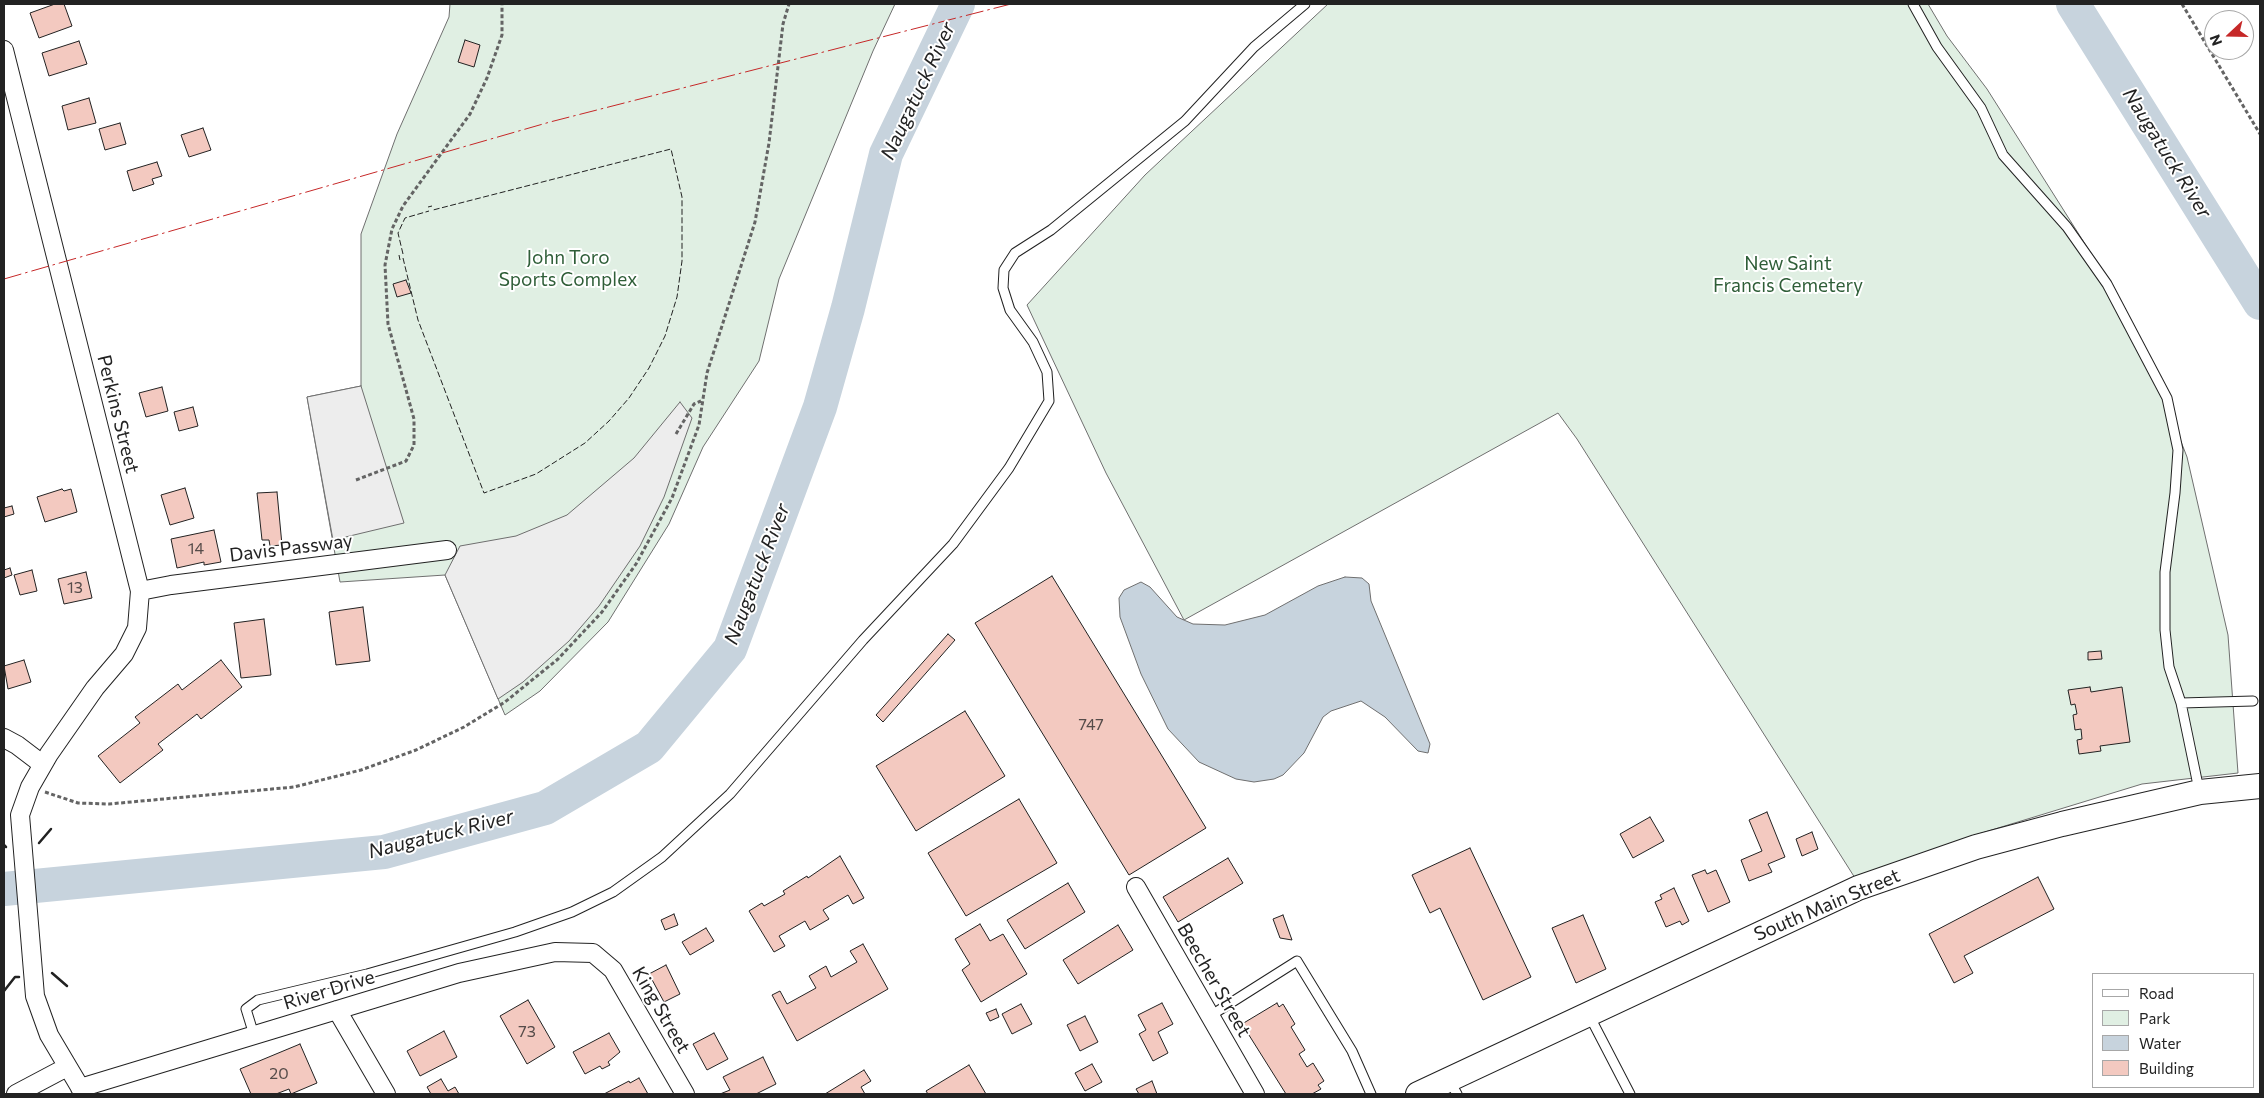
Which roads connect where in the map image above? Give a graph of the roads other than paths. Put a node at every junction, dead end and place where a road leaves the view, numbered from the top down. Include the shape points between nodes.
1 (1305, 4) edge
2 (1913, 4) edge
3 (4, 50) edge
4 (447, 550) dead end
5 (140, 591) junction
6 (2253, 701) dead end
7 (2181, 703) junction
8 (4, 738) edge
9 (42, 764) junction
10 (2260, 786) edge
11 (2200, 792) junction
12 (1136, 887) dead end
13 (593, 953) joint
14 (337, 1010) junction
15 (1589, 1014) junction
16 (1210, 1016) junction
17 (254, 1035) junction
18 (67, 1067) junction
19 (1453, 1087) edge
20 (82, 1091) edge
21 (16, 1094) edge
22 (386, 1094) edge
23 (685, 1094) edge
24 (1255, 1094) edge
25 (1371, 1094) edge
26 (1418, 1094) edge
27 (1630, 1094) edge

1 - 17 lane via 1254,47 1185,122 1051,230 1015,253 1004,270 1003,288 1010,310 1034,342 1047,372 1049,401 1009,468 953,544 864,640 730,794 662,857 613,892 572,912 447,953 258,1000 246,1009
2 - 7 lane via 1937,47 1981,108 2002,155 2067,226 2107,284 2167,398 2178,450 2165,572 2165,630 2169,666
3 - 5 street, Perkins Street
4 - 5 street, Davis Passway
5 - 9 street, Perkins Street via 137,628 124,654 95,688
6 - 7 lane
7 - 11 lane
8 - 9 street
9 - 18 street, Perkins Street via 20,815 21,845 33,975 40,1013
10 - 11 main road, South Main Street
11 - 15 main road, South Main Street via 1976,847 1858,888
12 - 16 street, Beecher Street
13 - 14 street, River Drive via 555,952 459,973
13 - 23 street, King Street via 613,970
14 - 17 street, River Drive
14 - 22 street
15 - 19 main road, South Main Street
15 - 27 lane
16 - 24 street, Beecher Street
16 - 25 lane via 1297,961 1352,1051
17 - 20 street, River Drive
18 - 20 street, Perkins Street
18 - 21 street
19 - 26 main road, South Main Street

